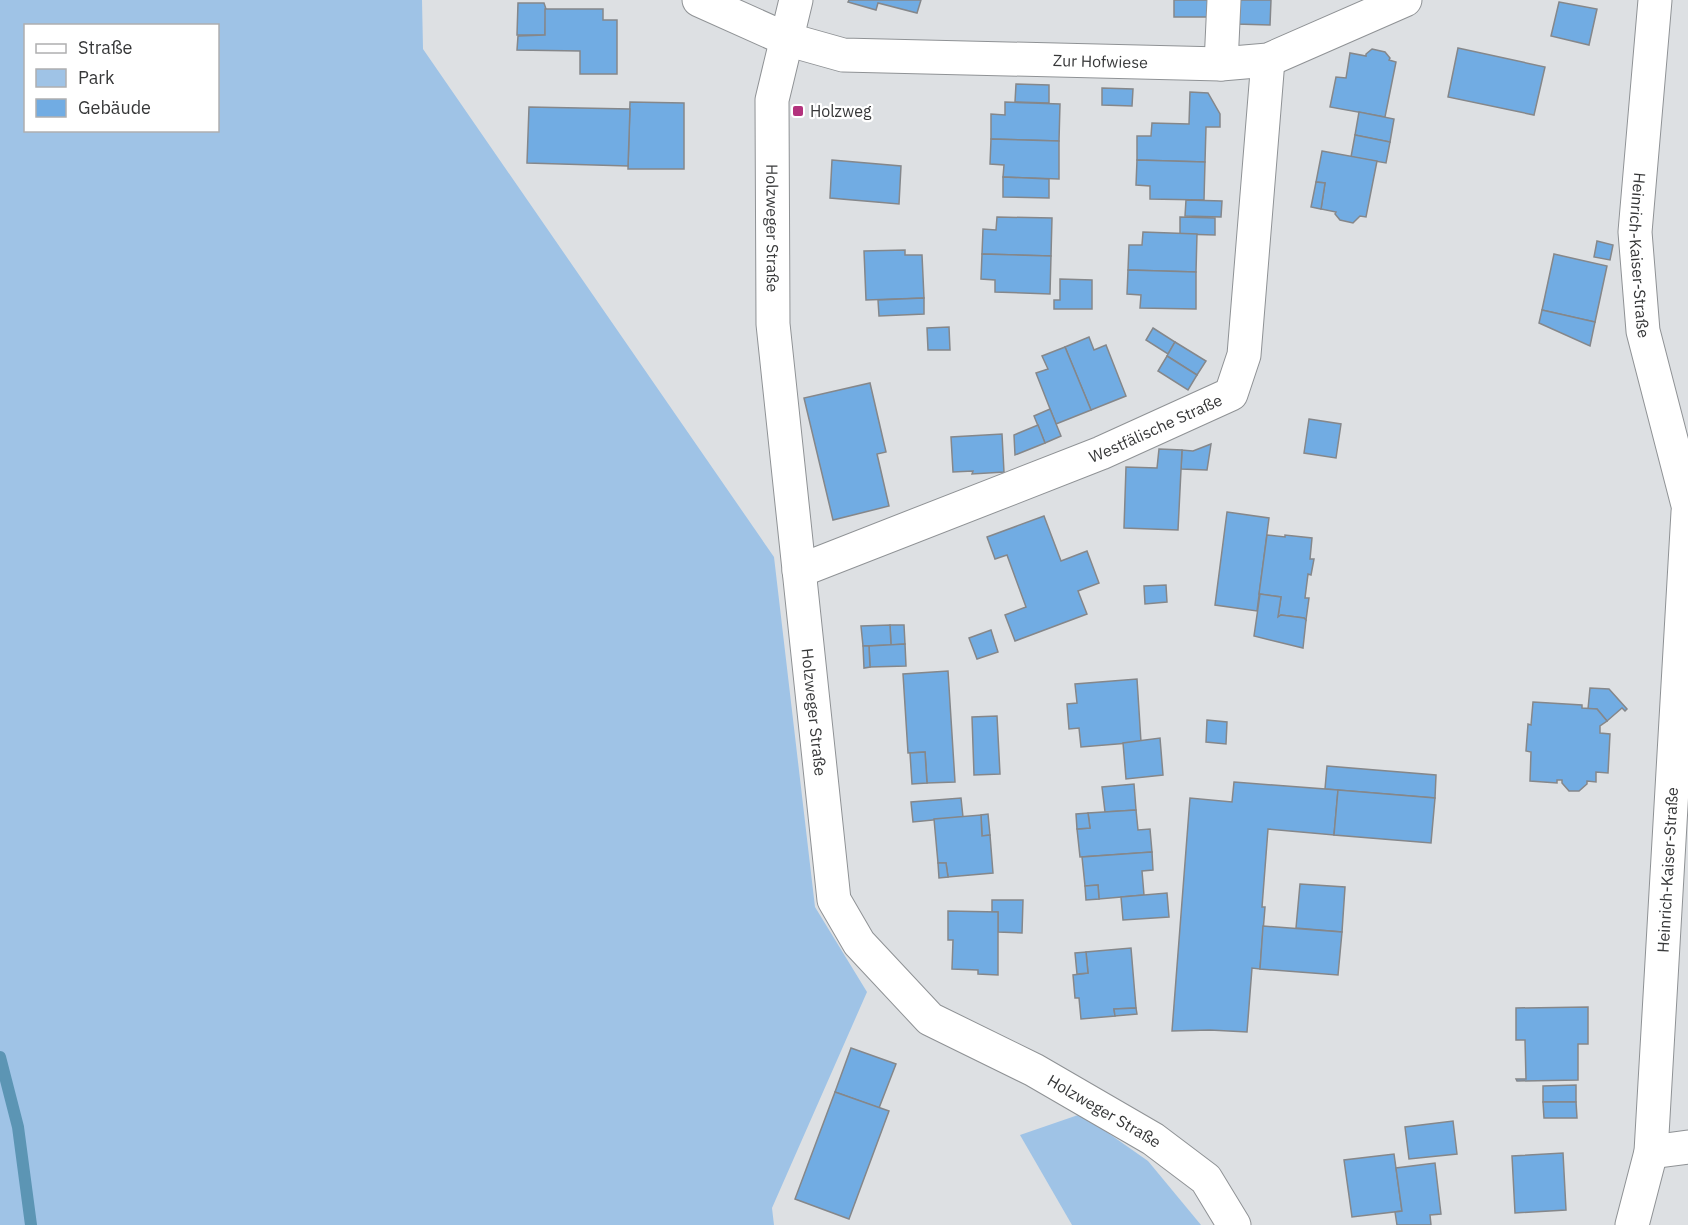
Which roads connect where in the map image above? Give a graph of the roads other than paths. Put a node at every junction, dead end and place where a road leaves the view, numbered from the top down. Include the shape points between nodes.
1 (699, 0) edge
2 (796, 0) edge
3 (1224, 0) edge
4 (1405, 0) edge
5 (1655, 0) edge
6 (786, 39) junction
7 (1268, 60) junction
8 (1221, 64) junction
9 (1688, 505) edge
10 (1688, 512) edge
11 (799, 571) junction
12 (1688, 1147) edge
13 (1651, 1152) junction
14 (1233, 1225) edge
15 (1632, 1225) edge

1 - 6 street, Zur Hofwiese
2 - 6 street, Holzweger Straße
3 - 8 street
4 - 7 street, Zur Hofwiese
5 - 9 street, Heinrich-Kaiser-Straße via 1635,232 1643,331
6 - 8 street, Zur Hofwiese via 843,55
6 - 11 street, Holzweger Straße via 772,100 773,324
7 - 8 street, Zur Hofwiese
7 - 11 street, Westfälische Straße via 1244,355 1231,394 1101,453
10 - 13 street, Heinrich-Kaiser-Straße
11 - 14 street, Holzweger Straße via 834,900 859,943 930,1019 1034,1070 1161,1145 1206,1179
12 - 13 street
13 - 15 street, Heinrich-Kaiser-Straße

